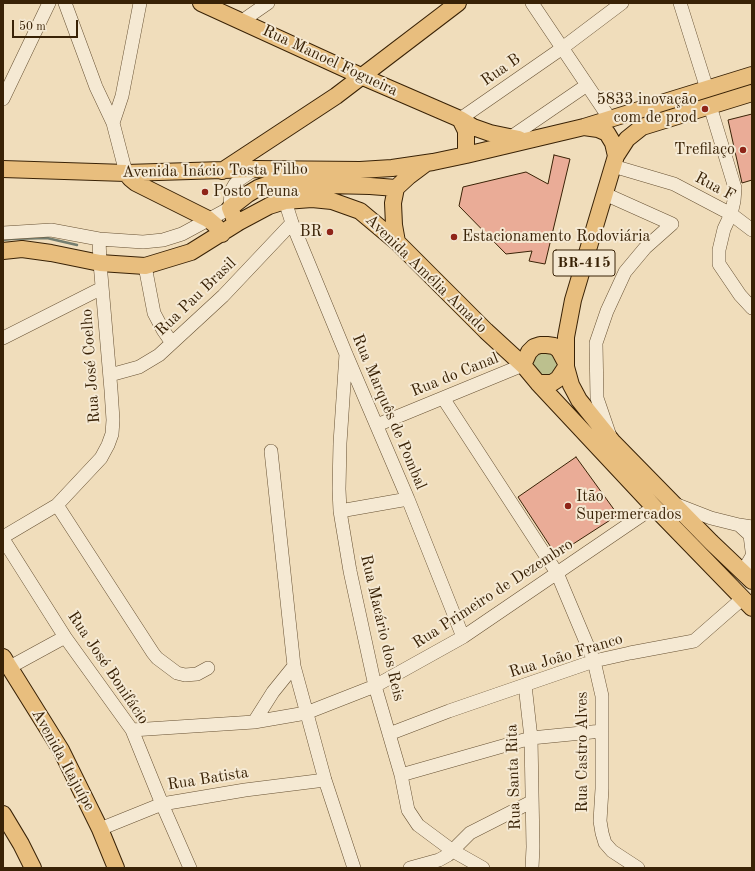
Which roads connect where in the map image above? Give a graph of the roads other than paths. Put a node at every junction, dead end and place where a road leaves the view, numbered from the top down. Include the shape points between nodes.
1 (49, 3) edge
2 (65, 3) edge
3 (140, 3) edge
4 (202, 3) edge
5 (268, 3) edge
6 (458, 3) edge
7 (532, 3) edge
8 (622, 3) edge
9 (680, 3) edge
10 (249, 12) edge
11 (561, 49) junction
12 (333, 63) junction
13 (752, 76) edge
14 (363, 77) junction
15 (587, 85) junction
16 (707, 90) junction
17 (752, 93) edge
18 (336, 96) junction
19 (3, 99) edge
20 (710, 106) junction
21 (460, 119) junction
22 (610, 119) junction
23 (113, 123) junction
24 (584, 127) junction
25 (518, 139) junction
26 (246, 154) junction
27 (466, 155) junction
28 (615, 161) junction
29 (427, 163) junction
30 (3, 168) edge
31 (255, 169) junction
32 (222, 171) junction
33 (126, 173) junction
34 (396, 188) junction
35 (604, 194) junction
36 (285, 201) junction
37 (230, 208) junction
38 (731, 214) junction
39 (208, 219) junction
40 (239, 222) junction
41 (292, 223) junction
42 (752, 230) edge
43 (3, 233) edge
44 (222, 234) junction
45 (99, 239) junction
46 (397, 242) junction
47 (3, 252) edge
48 (100, 263) junction
49 (146, 266) junction
50 (102, 288) junction
51 (752, 308) edge
52 (3, 338) edge
53 (172, 343) junction
54 (346, 354) junction
55 (523, 365) junction
56 (566, 365) junction
57 (110, 374) junction
58 (538, 383) junction
59 (443, 398) junction
60 (376, 425) junction
61 (612, 441) junction
62 (271, 451) dead end
63 (408, 499) junction
64 (672, 503) junction
65 (57, 505) junction
66 (654, 507) junction
67 (340, 511) junction
68 (746, 526) edge
69 (3, 538) edge
70 (752, 551) edge
71 (752, 556) edge
72 (557, 573) junction
73 (747, 577) edge
74 (747, 604) edge
75 (65, 636) junction
76 (463, 636) junction
77 (594, 661) junction
78 (7, 662) edge
79 (294, 666) junction
80 (208, 668) dead end
81 (525, 685) junction
82 (375, 686) junction
83 (306, 713) junction
84 (254, 722) junction
85 (132, 730) junction
86 (602, 731) junction
87 (389, 734) junction
88 (531, 738) junction
89 (400, 775) junction
90 (325, 780) junction
91 (531, 802) junction
92 (162, 804) junction
93 (3, 814) edge
94 (100, 829) junction
95 (453, 851) junction
96 (33, 868) edge
97 (116, 868) edge
98 (190, 868) edge
99 (354, 868) edge
100 (410, 868) edge
101 (483, 868) edge
102 (532, 868) edge
103 (638, 868) edge

1 - 19 street
2 - 23 street via 96,87
3 - 23 street via 122,96
4 - 10 main road, Rua Manoel Fogueira
5 - 10 street
6 - 14 main road
7 - 11 street
8 - 11 street, Rua B
9 - 16 street
10 - 12 main road, Rua Manoel Fogueira
11 - 15 street
11 - 21 street, Rua B
12 - 14 main road, Rua Manoel Fogueira
12 - 18 main road via 338,81
13 - 16 main road, Avenida Inácio Tosta Filho
14 - 18 main road
14 - 21 main road, Rua Manoel Fogueira
15 - 22 street
15 - 25 street
16 - 22 main road, Avenida Inácio Tosta Filho
17 - 20 main road, BR-415
18 - 26 main road
20 - 28 main road, BR-415 via 642,127 627,139
20 - 38 street via 735,188
21 - 25 main road, Rua Manoel Fogueira via 490,133
21 - 27 main road via 466,131
22 - 24 main road, Avenida Inácio Tosta Filho
23 - 33 street
24 - 25 main road, Avenida Inácio Tosta Filho
24 - 28 main road via 607,133 613,143
25 - 27 main road, Avenida Inácio Tosta Filho
26 - 31 street via 244,163
26 - 32 main road
27 - 29 main road, Avenida Inácio Tosta Filho
28 - 35 main road, BR-415
28 - 38 street, Rua F via 674,184
29 - 31 main road, Avenida Inácio Tosta Filho via 360,170
29 - 34 main road
30 - 33 main road, Avenida Inácio Tosta Filho
31 - 32 main road, Avenida Inácio Tosta Filho
31 - 37 street via 235,184 231,191
32 - 33 main road, Avenida Inácio Tosta Filho
33 - 39 main road via 136,183
34 - 37 main road via 269,184 248,194
34 - 46 main road via 393,203
35 - 56 main road, BR-415 via 573,300 566,337
35 - 61 street via 672,224 645,248 625,272 607,311 596,344 597,398
36 - 40 main road, Avenida Amélia Amado via 269,206
36 - 41 street, Rua Marquês de Pombal
36 - 46 main road, Avenida Amélia Amado via 332,201 360,211
37 - 39 street
37 - 40 main road via 234,218
38 - 42 street, Rua F
38 - 51 street via 724,229 719,264
39 - 44 main road
39 - 45 street via 182,234 163,240 143,242
40 - 44 main road, Avenida Amélia Amado
41 - 53 street, Rua Pau Brasil via 223,296
41 - 54 street, Rua Marquês de Pombal
43 - 45 street via 51,230
44 - 49 main road, Avenida Amélia Amado via 191,252
45 - 48 street, Rua José Coelho
46 - 55 main road, Avenida Amélia Amado
47 - 48 main road, Avenida Amélia Amado via 22,249
48 - 49 main road, Avenida Amélia Amado
48 - 50 street, Rua José Coelho
49 - 53 street via 154,313
50 - 52 street
50 - 57 street, Rua José Coelho
53 - 57 street, Rua Pau Brasil via 159,355 139,367
54 - 60 street, Rua Marquês de Pombal
54 - 67 street, Rua Macário dos Reis via 340,443
55 - 56 main road via 529,352 547,344 559,350
55 - 58 main road, Avenida Amélia Amado
55 - 59 street, Rua do Canal
56 - 58 main road via 558,380 552,383
56 - 61 main road via 571,385 579,400
57 - 65 street, Rua José Coelho via 113,420 108,445 101,458
58 - 66 main road, Avenida Amélia Amado
59 - 60 street, Rua do Canal
59 - 72 street, Rua Castro Alves
60 - 63 street, Rua Marquês de Pombal
61 - 64 main road
62 - 79 street
63 - 67 street
63 - 76 street, Rua Marquês de Pombal
64 - 68 street via 711,518
64 - 73 main road
65 - 69 street, Rua José Coelho
65 - 80 street via 157,658 185,675 197,674
66 - 72 street, Rua Primeiro de Dezembro
66 - 74 main road, Avenida Amélia Amado
67 - 82 street, Rua Macário dos Reis
68 - 70 street via 750,534
69 - 75 street, Rua José Bonifácio
71 - 73 street
72 - 76 street, Rua Primeiro de Dezembro
72 - 77 street, Rua Castro Alves
74 - 77 street, Rua João Franco via 694,641
75 - 78 street
75 - 85 street, Rua José Bonifácio
76 - 82 street, Rua Primeiro de Dezembro
77 - 81 street, Rua João Franco
77 - 86 street, Rua Castro Alves via 602,696
78 - 94 main road, Avenida Itajuípe via 61,750
79 - 83 street
79 - 84 street
81 - 87 street, Rua João Franco
81 - 88 street, Rua Santa Rita
82 - 83 street, Rua Primeiro de Dezembro
82 - 87 street, Rua Macário dos Reis
83 - 84 street, Rua Primeiro de Dezembro
83 - 90 street
84 - 85 street, Rua Primeiro de Dezembro
85 - 92 street, Rua José Bonifácio
86 - 88 street
86 - 103 street, Rua Castro Alves via 602,833 605,843 612,851
87 - 89 street, Rua Macário dos Reis
88 - 89 street
88 - 91 street, Rua Santa Rita
89 - 95 street, Rua Macário dos Reis via 412,818 418,826
90 - 92 street, Rua Batista
90 - 99 street
91 - 95 street via 470,833
91 - 102 street, Rua Santa Rita
92 - 94 street, Rua Batista
92 - 98 street, Rua José Bonifácio
93 - 96 main road
94 - 97 main road, Avenida Itajuípe
95 - 100 street via 439,860
95 - 101 street, Rua Macário dos Reis

